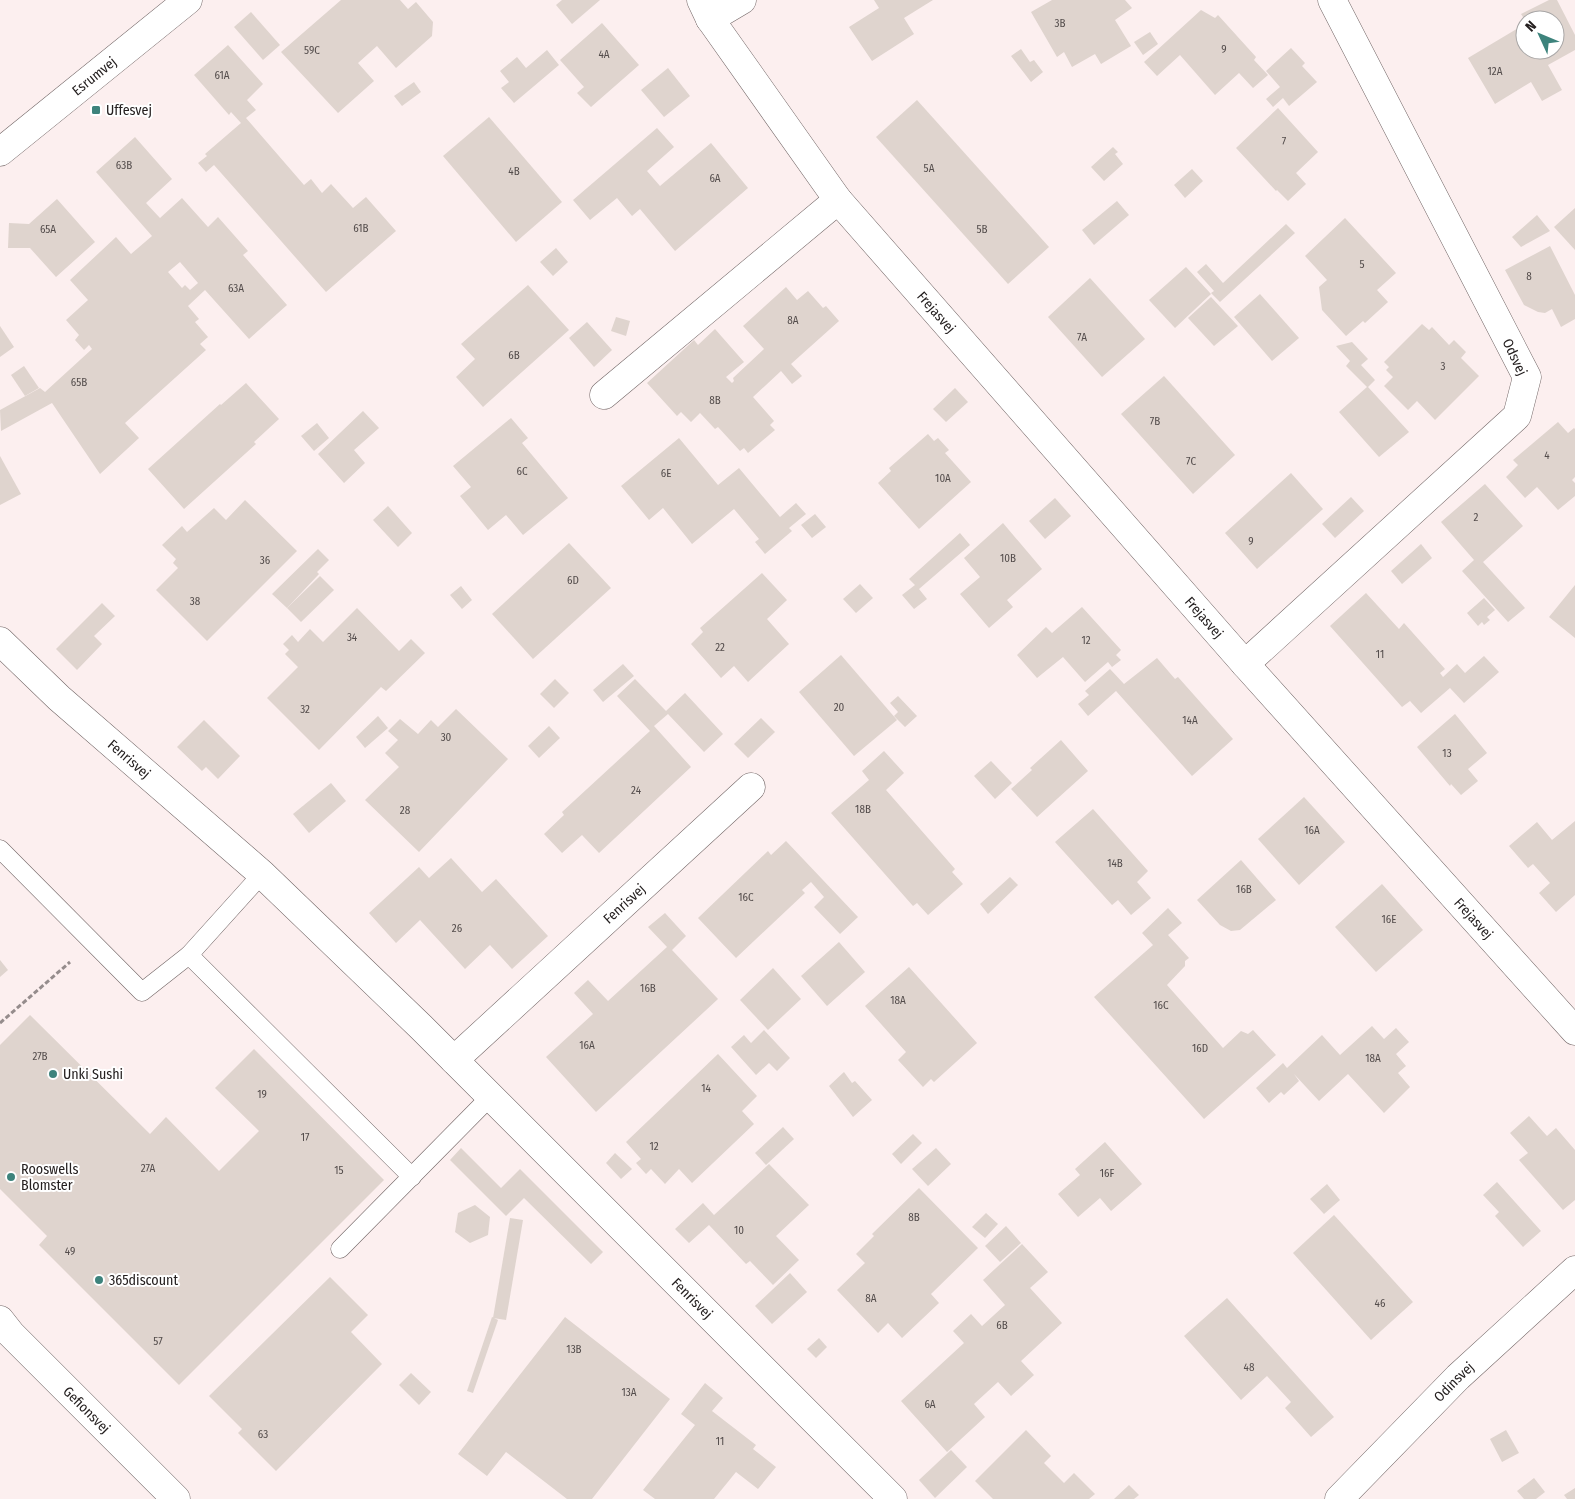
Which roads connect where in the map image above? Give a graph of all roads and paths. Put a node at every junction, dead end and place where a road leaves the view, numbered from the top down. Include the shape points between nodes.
1 (188, 0) edge
2 (742, 0) edge
3 (1339, 2) edge
4 (706, 10) edge
5 (0, 152) edge
6 (838, 200) junction
7 (604, 395) dead end
8 (0, 641) edge
9 (1245, 664) junction
10 (751, 787) dead end
11 (0, 848) edge
12 (262, 874) junction
13 (93, 942) junction
14 (189, 954) junction
15 (0, 1023) edge
16 (1575, 1031) edge
17 (454, 1060) junction
18 (491, 1096) junction
19 (412, 1177) junction
20 (340, 1249) dead end
21 (1575, 1270) edge
22 (4, 1334) edge
23 (176, 1499) edge
24 (892, 1499) edge
25 (1338, 1499) edge

1 - 5 street, Esrumvej
2 - 4 street, Frejasvej
3 - 9 street, Odsvej via 1527,377 1518,416
4 - 6 street, Frejasvej
6 - 7 street
6 - 9 street, Frejasvej
8 - 12 street, Fenrisvej via 59,698
9 - 16 street, Frejasvej
10 - 17 street, Fenrisvej
11 - 13 lane
12 - 14 lane
12 - 17 street, Fenrisvej
13 - 14 lane via 142,992
13 - 15 path
14 - 19 lane
17 - 18 street, Fenrisvej
18 - 19 lane
18 - 24 street, Fenrisvej
19 - 20 lane
21 - 25 street, Odinsvej via 1458,1377
22 - 23 street, Gefionsvej

